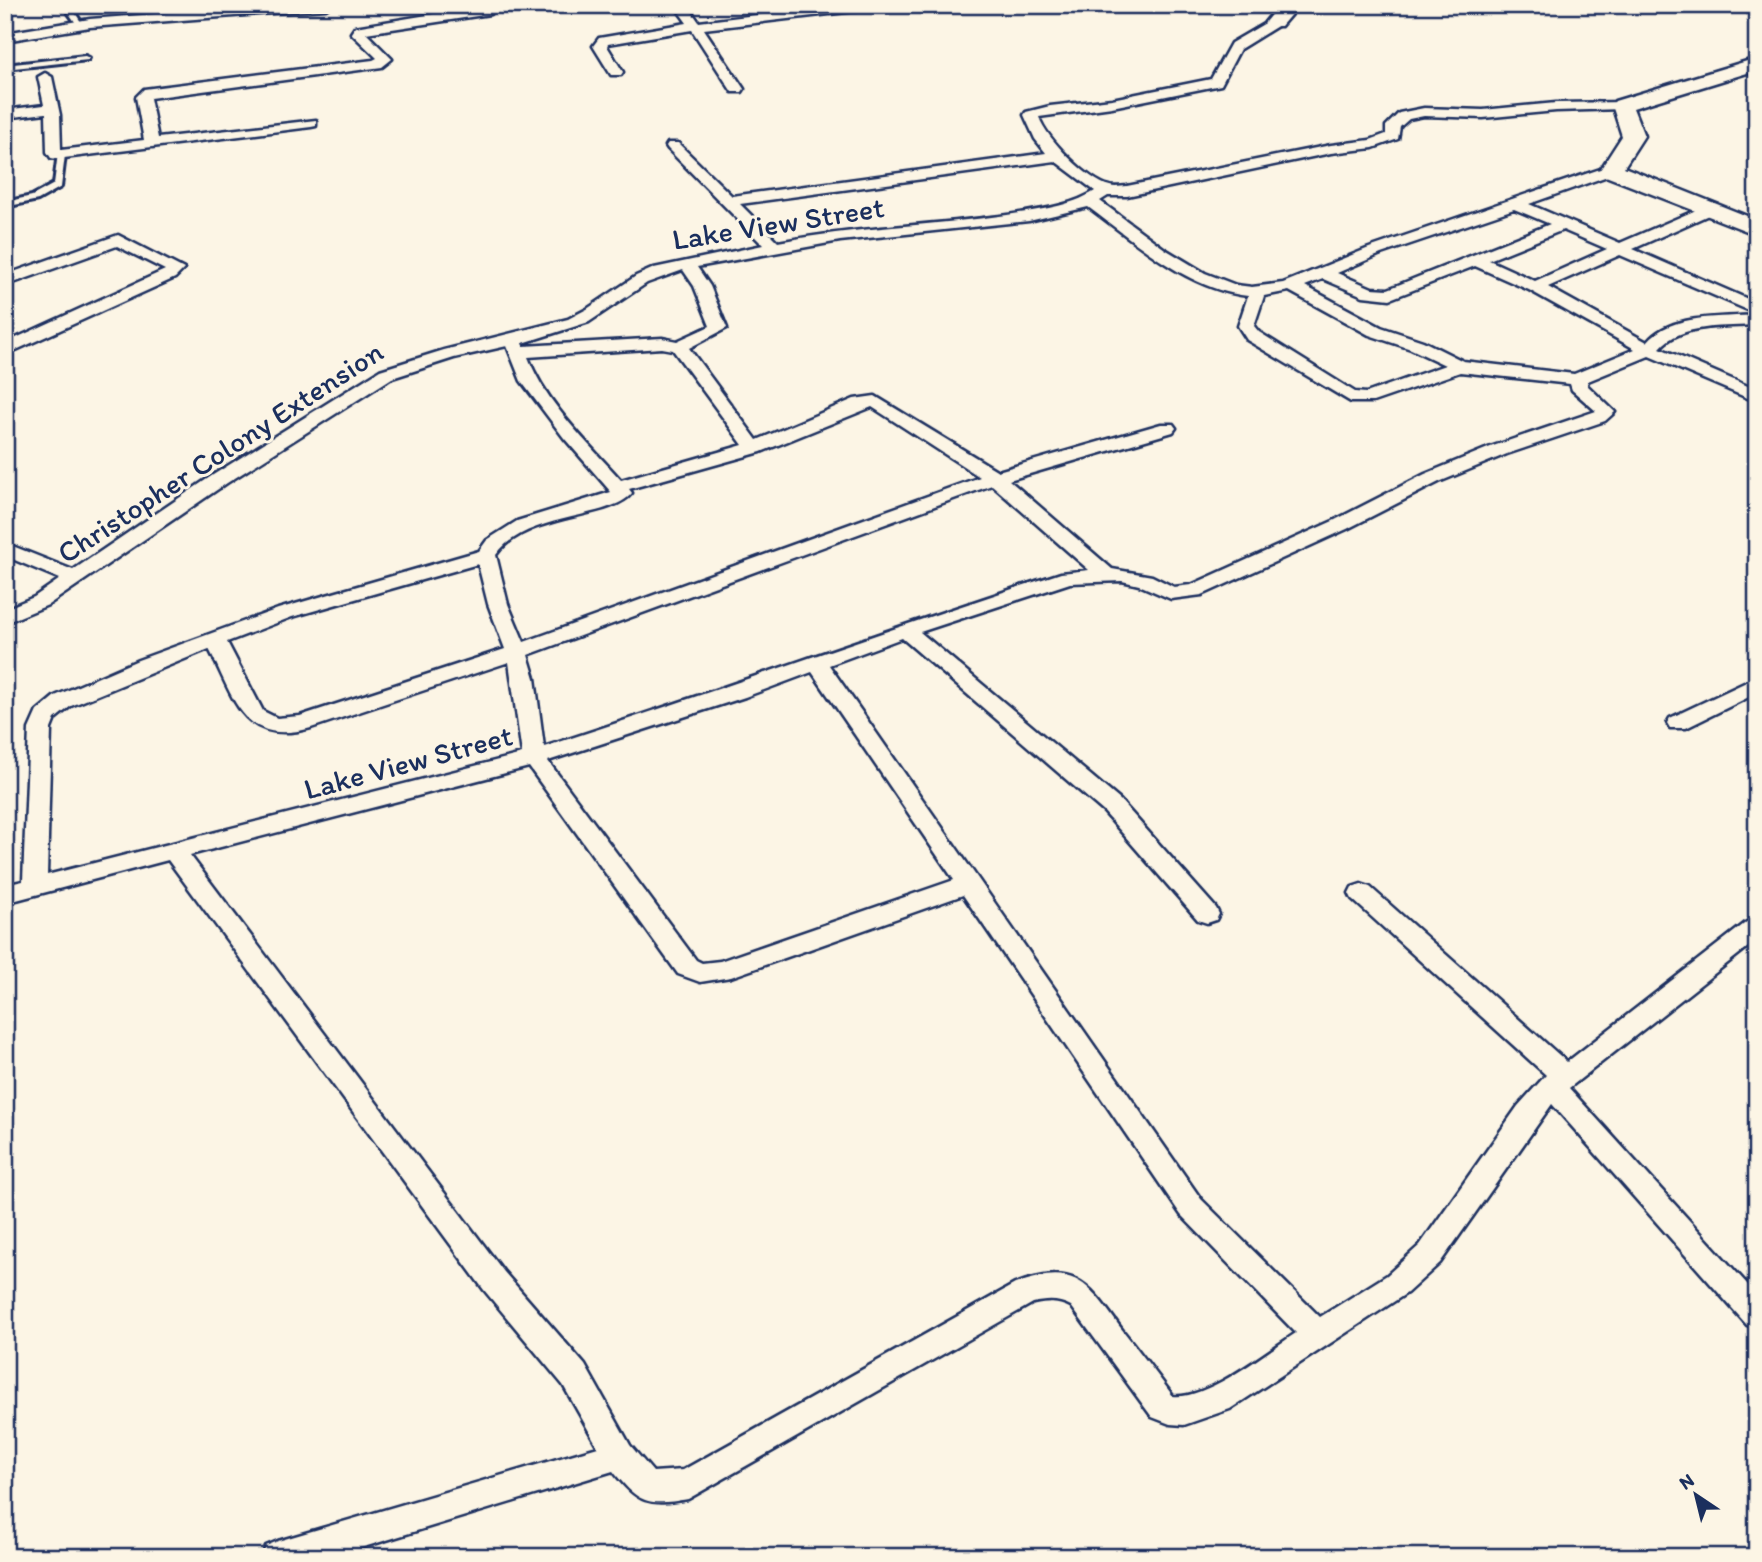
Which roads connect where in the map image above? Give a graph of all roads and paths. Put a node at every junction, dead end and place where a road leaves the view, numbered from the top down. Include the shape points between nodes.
1 (66, 5) edge
2 (326, 5) edge
3 (495, 5) edge
4 (680, 5) edge
5 (872, 5) edge
6 (1290, 5) edge
7 (305, 6) edge
8 (1274, 22) joint
9 (80, 25) junction
10 (696, 26) junction
11 (5, 37) edge
12 (85, 58) dead end
13 (1757, 64) edge
14 (5, 67) edge
15 (616, 72) dead end
16 (44, 77) dead end
17 (737, 89) dead end
18 (1622, 105) junction
19 (51, 108) junction
20 (5, 114) edge
21 (311, 123) dead end
22 (152, 144) junction
23 (673, 146) dead end
24 (61, 155) junction
25 (1060, 156) junction
26 (1611, 170) junction
27 (1098, 196) junction
28 (728, 201) junction
29 (1516, 204) junction
30 (5, 205) edge
31 (1708, 210) junction
32 (1562, 225) junction
33 (1757, 229) edge
34 (774, 247) junction
35 (1620, 248) junction
36 (1474, 259) junction
37 (687, 264) junction
38 (1324, 273) junction
39 (5, 281) edge
40 (1290, 285) junction
41 (1535, 287) junction
42 (1257, 293) junction
43 (1757, 309) edge
44 (1757, 320) edge
45 (516, 346) junction
46 (679, 346) junction
47 (1649, 349) junction
48 (5, 350) edge
49 (1457, 366) junction
50 (1578, 380) junction
51 (1757, 397) edge
52 (1167, 428) dead end
53 (754, 448) junction
54 (995, 478) junction
55 (617, 487) junction
56 (5, 549) edge
57 (486, 555) junction
58 (1105, 574) junction
59 (74, 578) junction
60 (5, 617) edge
61 (905, 630) junction
62 (215, 639) junction
63 (517, 652) junction
64 (817, 663) junction
65 (1757, 684) edge
66 (1678, 723) dead end
67 (534, 758) junction
68 (174, 851) junction
69 (968, 884) junction
70 (35, 885) junction
71 (1361, 893) dead end
72 (5, 894) edge
73 (1207, 914) dead end
74 (1757, 927) edge
75 (1559, 1081) junction
76 (1757, 1316) edge
77 (1318, 1335) junction
78 (619, 1455) junction
79 (278, 1557) edge

1 - 9 lane
2 - 7 street
3 - 22 street via 490,10 362,29 358,33 385,59 376,64 149,92 143,97
4 - 10 street
5 - 10 street
6 - 8 street
7 - 9 street
8 - 25 street via 1249,35 1228,55 1216,82 1031,115 1044,144
9 - 11 street
10 - 15 street via 602,42 600,46
10 - 17 street
12 - 14 lane
13 - 18 street
16 - 19 street
18 - 26 street via 1633,136
18 - 27 street, Lake View Street via 1483,114 1424,111 1404,116 1393,126 1393,136 1373,144
19 - 20 street
19 - 24 street via 54,152
21 - 22 street
22 - 24 street
23 - 28 street
24 - 30 lane via 58,185 35,198
25 - 27 street
25 - 28 street
26 - 29 street
26 - 31 street
27 - 34 street, Lake View Street via 1022,217
27 - 42 street via 1167,257 1219,285
28 - 34 street
29 - 32 street
29 - 38 street
31 - 33 street
31 - 35 street
32 - 35 street
32 - 36 street
34 - 37 street, Lake View Street
35 - 41 street
35 - 43 street
36 - 38 street via 1390,294 1369,293
36 - 41 street
37 - 45 street, Lake View Street via 659,271 569,326
37 - 46 street via 702,286 719,328
38 - 40 street
39 - 48 street via 118,240 176,269
40 - 42 street
40 - 49 street via 1375,331
41 - 47 street
42 - 49 street via 1246,326 1253,336 1351,397 1367,398
44 - 47 street via 1689,325 1660,337
45 - 46 street
45 - 55 street via 527,377
45 - 59 street, Christopher Colony Extension via 392,370
46 - 53 street
47 - 50 street
47 - 51 street
49 - 50 street
50 - 58 street via 1578,386 1605,410 1599,417 1432,478 1195,591 1171,593 1136,577
52 - 54 street
53 - 54 street via 860,403 875,401
53 - 55 street
54 - 58 street
54 - 63 street
55 - 57 street via 622,494 619,497 513,531 493,542
56 - 59 street
57 - 62 street via 285,613
57 - 63 street, Lake View Street
58 - 61 street via 1068,577
59 - 60 street, Christopher Colony Extension via 41,601
61 - 64 street
61 - 73 street via 1112,806
62 - 63 street via 254,715 265,724 281,726 303,723
62 - 70 street via 71,696 45,716 40,729
63 - 67 street, Lake View Street
64 - 67 street
64 - 69 street
65 - 66 street
67 - 68 street, Lake View Street
67 - 69 street via 687,967 700,973 722,970
68 - 70 street, Lake View Street
68 - 78 street via 494,1281 574,1374
69 - 77 street via 1191,1207
70 - 72 street, Lake View Street
71 - 75 street
74 - 75 street
75 - 76 street
75 - 77 street via 1528,1114 1430,1254 1397,1284
77 - 78 street via 1219,1399 1173,1412 1156,1400 1082,1297 1066,1287 1038,1288 688,1484 657,1489 642,1482
78 - 79 street

